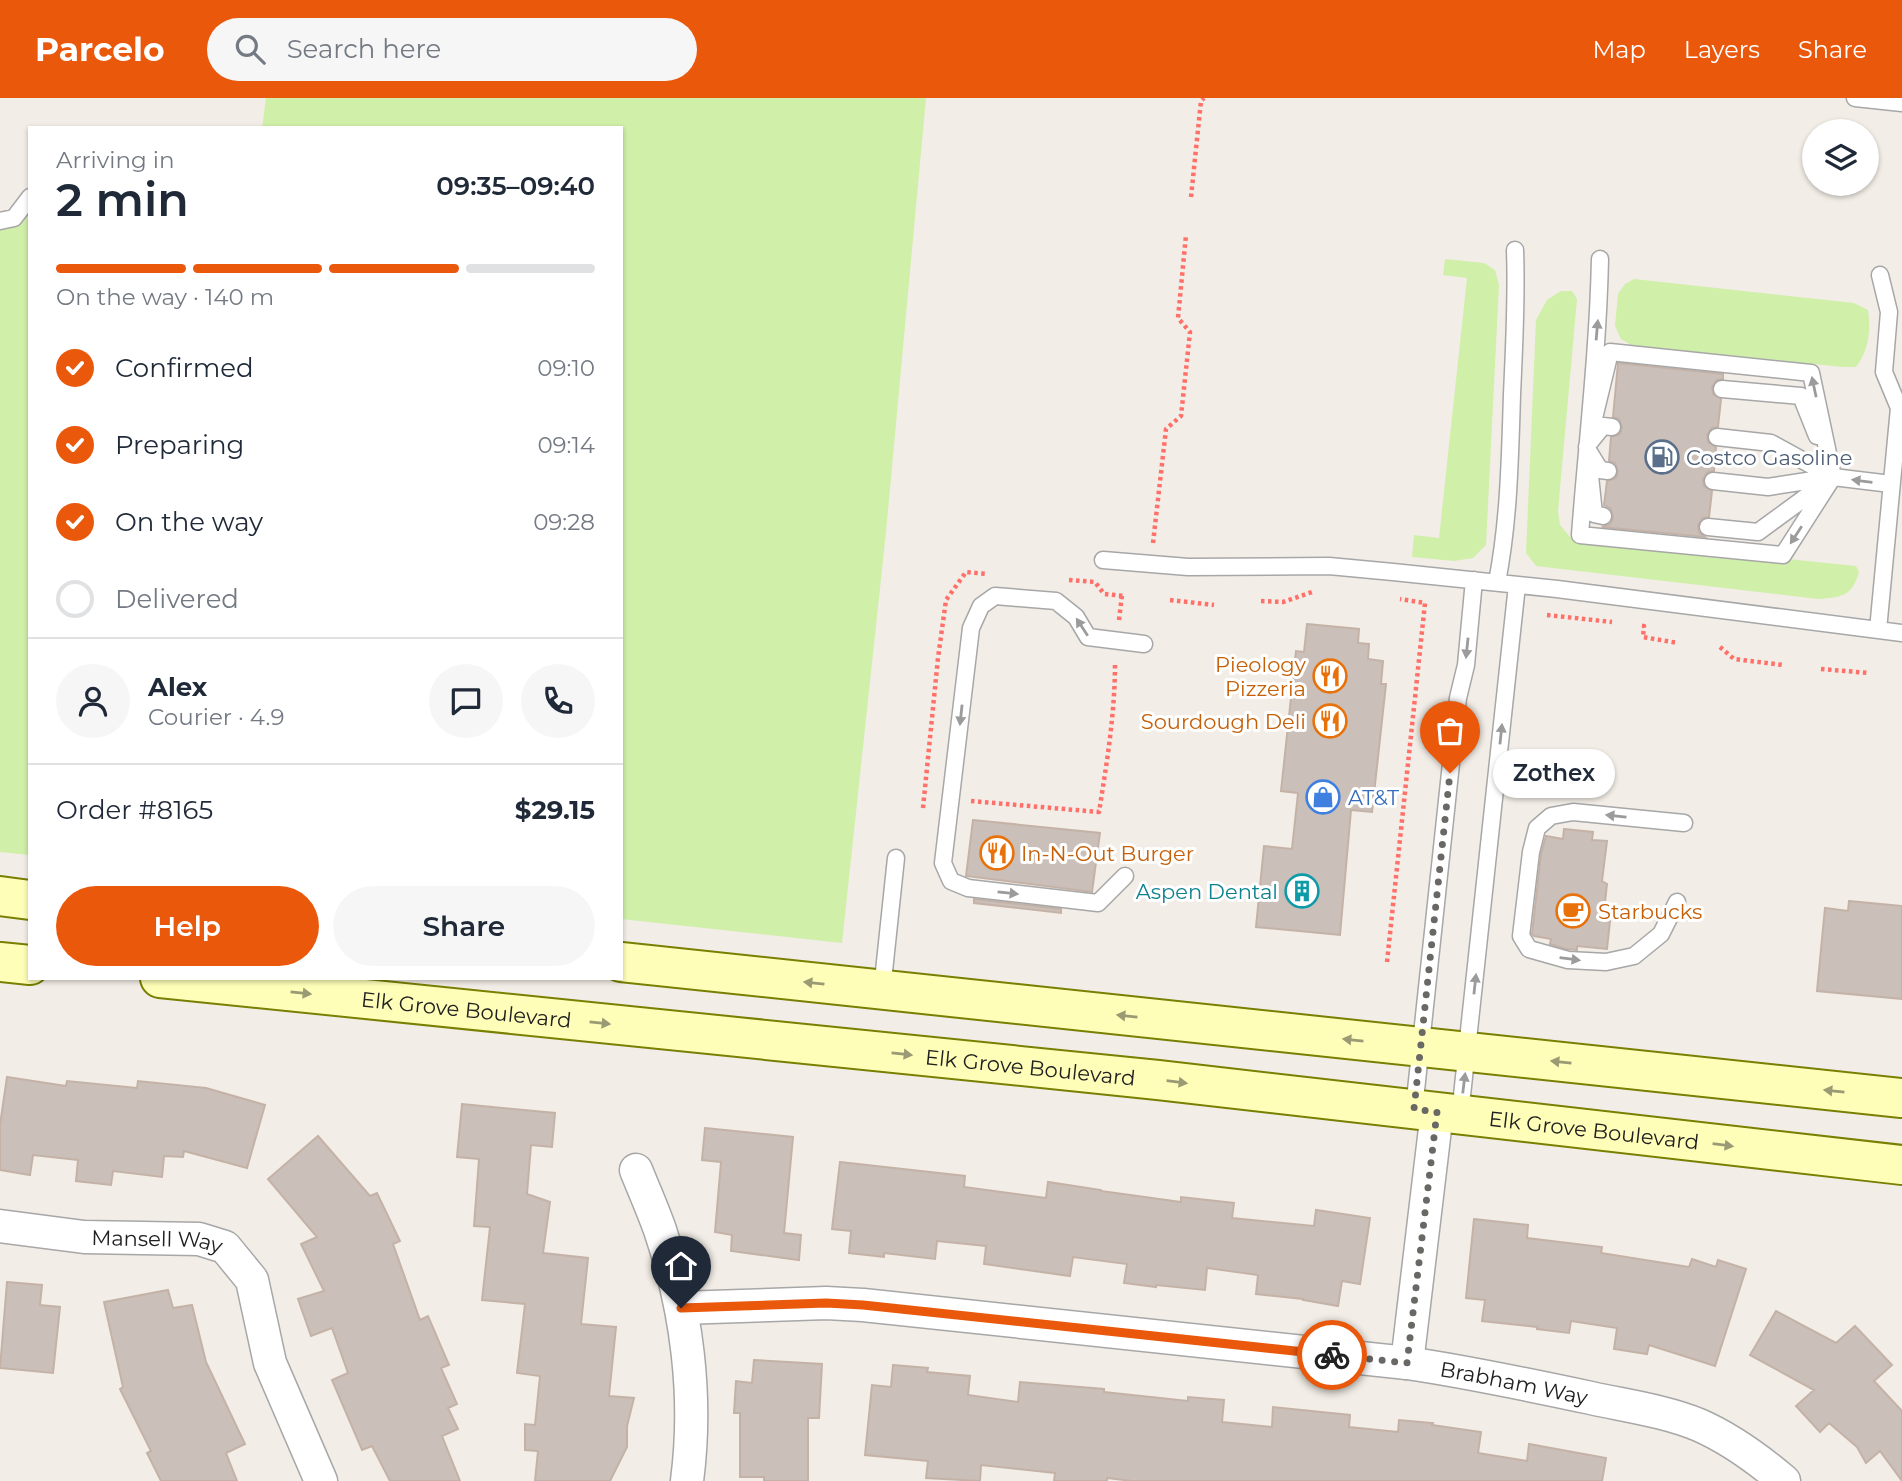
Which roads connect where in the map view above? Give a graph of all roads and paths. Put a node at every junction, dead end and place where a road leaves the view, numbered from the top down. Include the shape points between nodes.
1 (1204, 98) edge
2 (1855, 98) edge
3 (1902, 103) edge
4 (1191, 197) dead end
5 (28, 200) edge
6 (0, 221) edge
7 (1186, 235) dead end
8 (1515, 250) dead end
9 (1600, 259) dead end
10 (1880, 275) dead end
11 (1617, 379) dead end
12 (1722, 389) dead end
13 (1612, 427) dead end
14 (1717, 437) dead end
15 (1587, 447) junction
16 (1608, 471) dead end
17 (1833, 477) junction
18 (1713, 481) dead end
19 (1891, 484) junction
20 (1603, 516) dead end
21 (1708, 527) dead end
22 (1153, 543) dead end
23 (1103, 560) dead end
24 (1474, 580) junction
25 (1497, 582) junction
26 (1517, 585) junction
27 (1185, 589) dead end
28 (954, 591) dead end
29 (1325, 591) dead end
30 (1122, 595) dead end
31 (1392, 597) dead end
32 (1170, 600) dead end
33 (1261, 601) dead end
34 (1183, 602) junction
35 (1214, 605) dead end
36 (1547, 615) dead end
37 (1617, 623) dead end
38 (1630, 624) dead end
39 (1878, 630) junction
40 (1902, 633) edge
41 (1116, 641) junction
42 (1678, 643) dead end
43 (1144, 645) dead end
44 (1720, 647) dead end
45 (1783, 665) dead end
46 (1821, 668) dead end
47 (1869, 673) dead end
48 (951, 799) junction
49 (923, 810) dead end
50 (1684, 823) dead end
51 (896, 858) dead end
52 (1125, 876) dead end
53 (0, 897) edge
54 (28, 900) edge
55 (1677, 902) dead end
56 (0, 962) edge
57 (623, 962) edge
58 (1387, 962) dead end
59 (28, 965) edge
60 (179, 980) edge
61 (882, 990) junction
62 (1421, 1047) junction
63 (1467, 1052) junction
64 (1902, 1098) edge
65 (1437, 1112) junction
66 (1902, 1165) edge
67 (636, 1170) dead end
68 (0, 1226) edge
69 (681, 1308) junction
70 (1407, 1363) junction
71 (321, 1481) edge
72 (687, 1481) edge
73 (1784, 1481) edge

1 - 4 path
2 - 3 lane
5 - 6 lane via 14,218
7 - 22 path via 1178,318 1190,332 1181,416 1166,429
8 - 25 lane via 1511,445
15 -> 9 lane
10 - 19 lane via 1889,312 1884,372 1899,408
11 - 15 lane via 1612,379
12 - 17 lane via 1801,396
13 - 15 lane via 1603,426
14 - 17 lane via 1771,443
15 - 16 lane via 1600,470
17 -> 15 lane via 1783,555 1580,535
17 -> 15 lane via 1811,373 1610,352
15 - 20 lane via 1594,514
17 - 18 lane via 1768,487
19 -> 17 lane
17 - 21 lane via 1759,532
19 - 39 lane
23 - 24 lane via 1188,567 1329,566
24 - 25 lane
24 -> 62 lane
25 - 26 lane
26 - 39 lane
63 -> 26 lane
27 - 34 path
28 - 49 path via 946,600
29 - 33 path via 1283,602
30 - 41 path
31 - 58 path via 1426,603
32 - 34 path
34 - 35 path
36 - 37 path
38 - 42 path via 1644,626 1643,638
39 - 40 lane
41 - 43 lane
41 - 48 path via 1111,738 1099,812
41 -> 48 lane via 1088,637 1076,617 1056,601 995,596 981,606 971,628
44 - 45 path via 1734,659
46 - 47 path
48 -> 52 lane via 943,863 951,881 968,888 1098,903
50 -> 55 lane via 1573,812 1551,816 1537,828 1521,936 1528,949 1568,960 1606,962 1634,956 1661,934
51 - 61 lane
53 - 54 main road
56 - 59 main road
61 -> 57 main road
60 -> 65 main road, Elk Grove Boulevard
62 -> 61 main road
62 - 63 main road
62 - 65 lane
64 -> 63 main road
65 -> 63 lane
65 -> 66 main road, Elk Grove Boulevard
65 - 70 street
67 - 69 street via 660,1229
68 - 71 street, Mansell Way via 84,1237 199,1239 225,1247 252,1280 270,1363
69 - 70 street, Brabham Way via 863,1305
69 - 72 street via 692,1427
70 - 73 street, Brabham Way via 1666,1414 1728,1440

